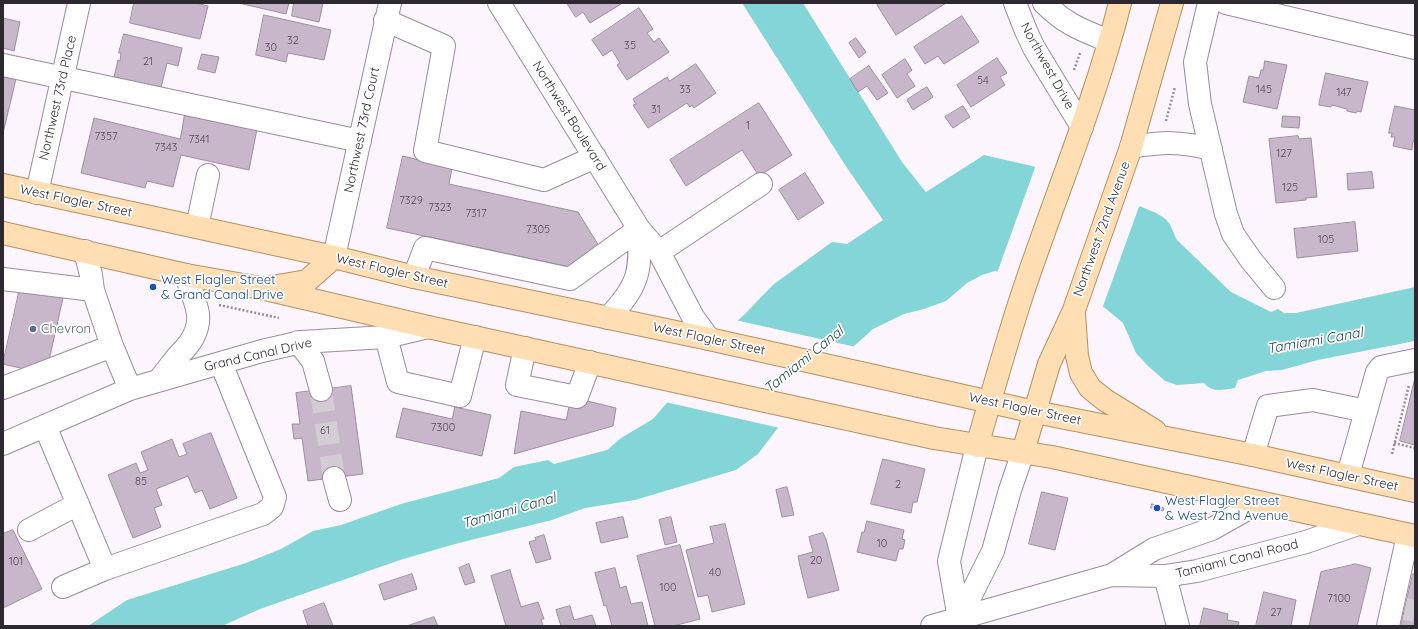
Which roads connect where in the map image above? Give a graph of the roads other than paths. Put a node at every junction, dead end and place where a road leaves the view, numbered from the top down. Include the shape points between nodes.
1 (79, 3) edge
2 (499, 3) edge
3 (1015, 3) edge
4 (1044, 3) edge
5 (1120, 3) edge
6 (1172, 3) edge
7 (1209, 3) edge
8 (1226, 3) edge
9 (387, 12) edge
10 (1110, 41) junction
11 (1415, 48) edge
12 (3, 64) edge
13 (64, 77) junction
14 (1082, 127) junction
15 (360, 141) junction
16 (1131, 147) junction
17 (1211, 149) junction
18 (595, 157) junction
19 (208, 175) dead end
20 (761, 184) dead end
21 (3, 185) edge
22 (37, 193) junction
23 (196, 226) junction
24 (639, 228) junction
25 (3, 233) edge
26 (85, 251) junction
27 (659, 252) junction
28 (334, 257) junction
29 (186, 275) junction
30 (414, 277) junction
31 (3, 279) edge
32 (261, 288) junction
33 (1274, 288) dead end
34 (93, 290) junction
35 (1074, 310) junction
36 (608, 318) junction
37 (428, 327) junction
38 (386, 337) junction
39 (475, 337) junction
40 (709, 338) junction
41 (298, 342) junction
42 (112, 346) junction
43 (525, 348) junction
44 (1415, 360) edge
45 (590, 362) junction
46 (221, 363) junction
47 (159, 380) junction
48 (3, 388) edge
49 (130, 389) junction
50 (321, 390) tunnel mouth
51 (990, 402) junction
52 (1035, 412) junction
53 (1366, 412) junction
54 (45, 426) junction
55 (1168, 439) junction
56 (3, 444) edge
57 (977, 446) junction
58 (1023, 452) junction
59 (1253, 456) junction
60 (1348, 475) junction
61 (334, 478) tunnel mouth
62 (1415, 491) edge
63 (340, 500) dead end
64 (1258, 502) junction
65 (78, 504) junction
66 (1358, 524) junction
67 (29, 530) dead end
68 (1412, 536) edge
69 (1408, 567) edge
70 (105, 569) junction
71 (1112, 575) junction
72 (1165, 576) junction
73 (63, 586) dead end
74 (1395, 614) edge
75 (958, 622) edge
76 (932, 626) edge
77 (1178, 626) edge

1 - 13 street, Northwest 73rd Place
2 - 18 street, Northwest Boulevard
3 - 14 street, Northwest Drive via 1034,48
4 - 10 street via 1077,28
5 - 10 main road
6 - 16 main road, Northwest 72nd Avenue
7 - 17 street via 1194,62 1200,104
8 - 11 street
9 - 15 street, Northwest 73rd Court
9 - 18 street via 444,46 425,151 544,180
10 - 14 main road
12 - 13 street
13 - 15 street
13 - 22 street, Northwest 73rd Place
14 - 51 main road via 1023,293
15 - 28 street, Northwest 73rd Court
16 - 17 street via 1172,143
16 - 35 main road, Northwest 72nd Avenue
17 - 33 street via 1233,234
18 - 24 street, Northwest Boulevard
19 - 23 street
20 - 27 street
21 - 22 main road, West Flagler Street
22 - 23 main road, West Flagler Street
23 - 28 main road, West Flagler Street
24 - 27 street, Northwest Boulevard
24 - 30 street via 570,279 425,248
24 - 36 street, Northwest Boulevard via 640,257 635,280 623,302
25 - 26 main road
26 - 29 main road
26 - 34 street
27 - 40 street, Northwest Boulevard via 693,317
28 - 30 main road, West Flagler Street
28 - 32 main road via 307,281
29 - 32 main road
29 - 47 street, Grand Canal Drive via 198,315 197,328 189,345
30 - 36 main road, West Flagler Street
31 - 34 street
32 - 37 main road
34 - 42 street
35 - 52 main road, Northwest 72nd Avenue via 1049,364
35 - 55 main road via 1076,356 1081,373 1090,388
36 - 40 main road, West Flagler Street
37 - 38 street, Grand Canal Drive
37 - 39 main road
38 - 39 street via 398,382 460,396
38 - 41 street, Grand Canal Drive
39 - 43 main road
40 - 51 main road, West Flagler Street
41 - 46 street, Grand Canal Drive
41 - 50 street via 313,360
42 - 48 street
42 - 49 street
43 - 45 main road
43 - 45 street via 517,385 577,397
44 - 53 street via 1382,367 1377,372
45 - 57 main road via 884,428
46 - 47 street, Grand Canal Drive
46 - 70 street via 275,497 272,507 264,514
47 - 49 street, Grand Canal Drive
49 - 54 street, Grand Canal Drive
51 - 52 main road, West Flagler Street
51 - 57 main road
52 - 55 main road, West Flagler Street
52 - 58 main road, Northwest 72nd Avenue
53 - 59 street via 1312,400 1268,406
53 - 60 street
54 - 56 street, Grand Canal Drive
54 - 65 street
55 - 59 main road, West Flagler Street
57 - 58 main road
57 - 75 street via 949,561
58 - 64 main road
58 - 75 street via 993,551
59 - 60 main road, West Flagler Street
60 - 62 main road, West Flagler Street
61 - 63 street
64 - 66 main road
64 - 71 street, Tamiami Canal Road via 1212,529 1154,549
65 - 67 street
65 - 70 street
66 - 68 main road
66 - 72 street, Tamiami Canal Road via 1244,559
68 - 69 street
69 - 74 street
70 - 73 street
71 - 72 street, Tamiami Canal Road
71 - 75 street, Tamiami Canal Road
72 - 77 street
75 - 76 street, Tamiami Canal Road

